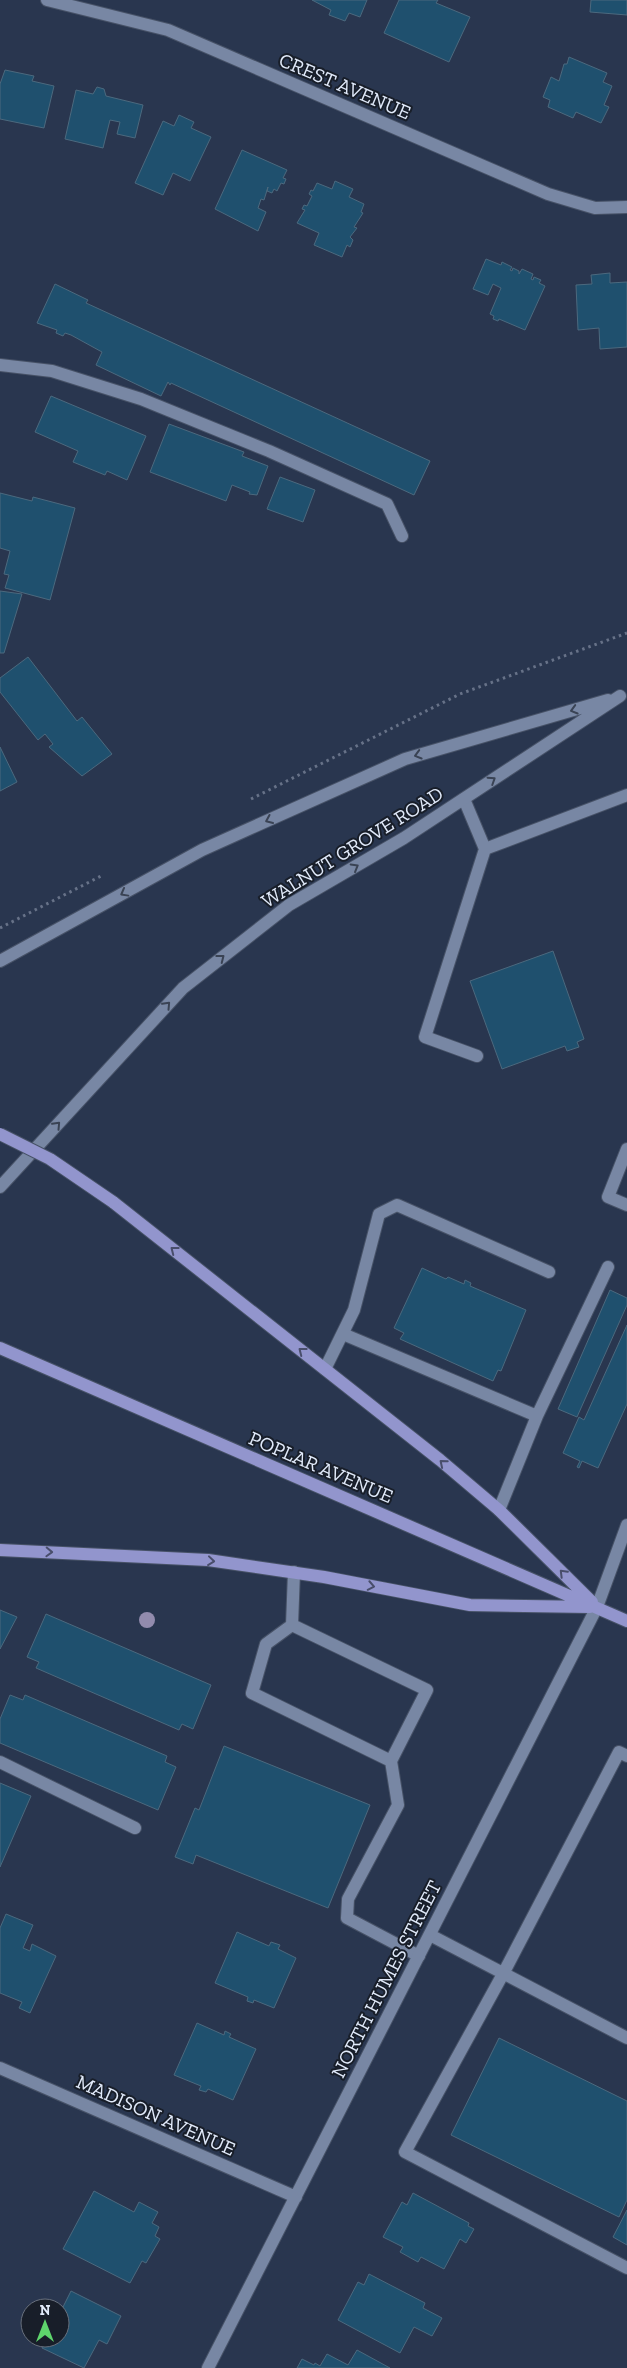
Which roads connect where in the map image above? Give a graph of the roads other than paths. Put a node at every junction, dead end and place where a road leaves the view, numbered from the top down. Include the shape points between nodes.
1 (47, 0) edge
2 (627, 207) edge
3 (0, 365) edge
4 (402, 536) dead end
5 (624, 695) edge
6 (627, 796) edge
7 (464, 799) junction
8 (485, 849) junction
9 (0, 961) edge
10 (477, 1056) dead end
11 (0, 1134) edge
12 (627, 1149) edge
13 (0, 1186) edge
14 (627, 1205) edge
15 (608, 1267) dead end
16 (549, 1272) dead end
17 (342, 1334) junction
18 (0, 1348) edge
19 (325, 1369) junction
20 (537, 1416) junction
21 (499, 1510) junction
22 (627, 1525) edge
23 (0, 1550) edge
24 (294, 1572) junction
25 (597, 1607) junction
26 (627, 1621) edge
27 (292, 1625) junction
28 (627, 1756) edge
29 (391, 1761) junction
30 (0, 1762) edge
31 (135, 1828) dead end
32 (430, 1935) junction
33 (419, 1956) junction
34 (503, 1974) junction
35 (627, 2038) edge
36 (0, 2068) edge
37 (296, 2197) junction
38 (627, 2268) edge
39 (208, 2368) edge

1 - 2 street, CREST AVENUE via 168,30 548,194 595,208
3 - 4 street via 52,371 132,396 269,451 387,504
7 -> 5 street, WALNUT GROVE ROAD
5 -> 9 street, WALNUT GROVE ROAD via 405,759 202,850
6 - 8 street
7 - 8 street
13 -> 7 street, WALNUT GROVE ROAD via 183,988 289,905
8 - 10 street via 425,1037
19 -> 11 main road, bridge via 113,1202 50,1159
12 - 14 street via 608,1197
15 - 20 street
16 - 17 street via 397,1205 379,1214 354,1310
17 - 19 street
17 - 20 street
18 - 25 main road, POPLAR AVENUE
21 -> 19 main road
20 - 21 street
25 -> 21 main road
22 - 25 street, NORTH HUMES STREET
23 -> 24 main road via 208,1560
24 -> 25 main road via 470,1605
24 - 27 street
25 - 26 main road, POPLAR AVENUE
25 - 32 street, NORTH HUMES STREET
27 - 29 street via 427,1690
27 - 29 street via 266,1644 252,1693
28 - 34 street via 619,1752
29 - 33 street via 398,1805 348,1899 347,1918
30 - 31 street
32 - 33 street, NORTH HUMES STREET
32 - 34 street
33 - 37 street, NORTH HUMES STREET
34 - 35 street
34 - 38 street via 405,2152
36 - 37 street, MADISON AVENUE
37 - 39 street, NORTH HUMES STREET

